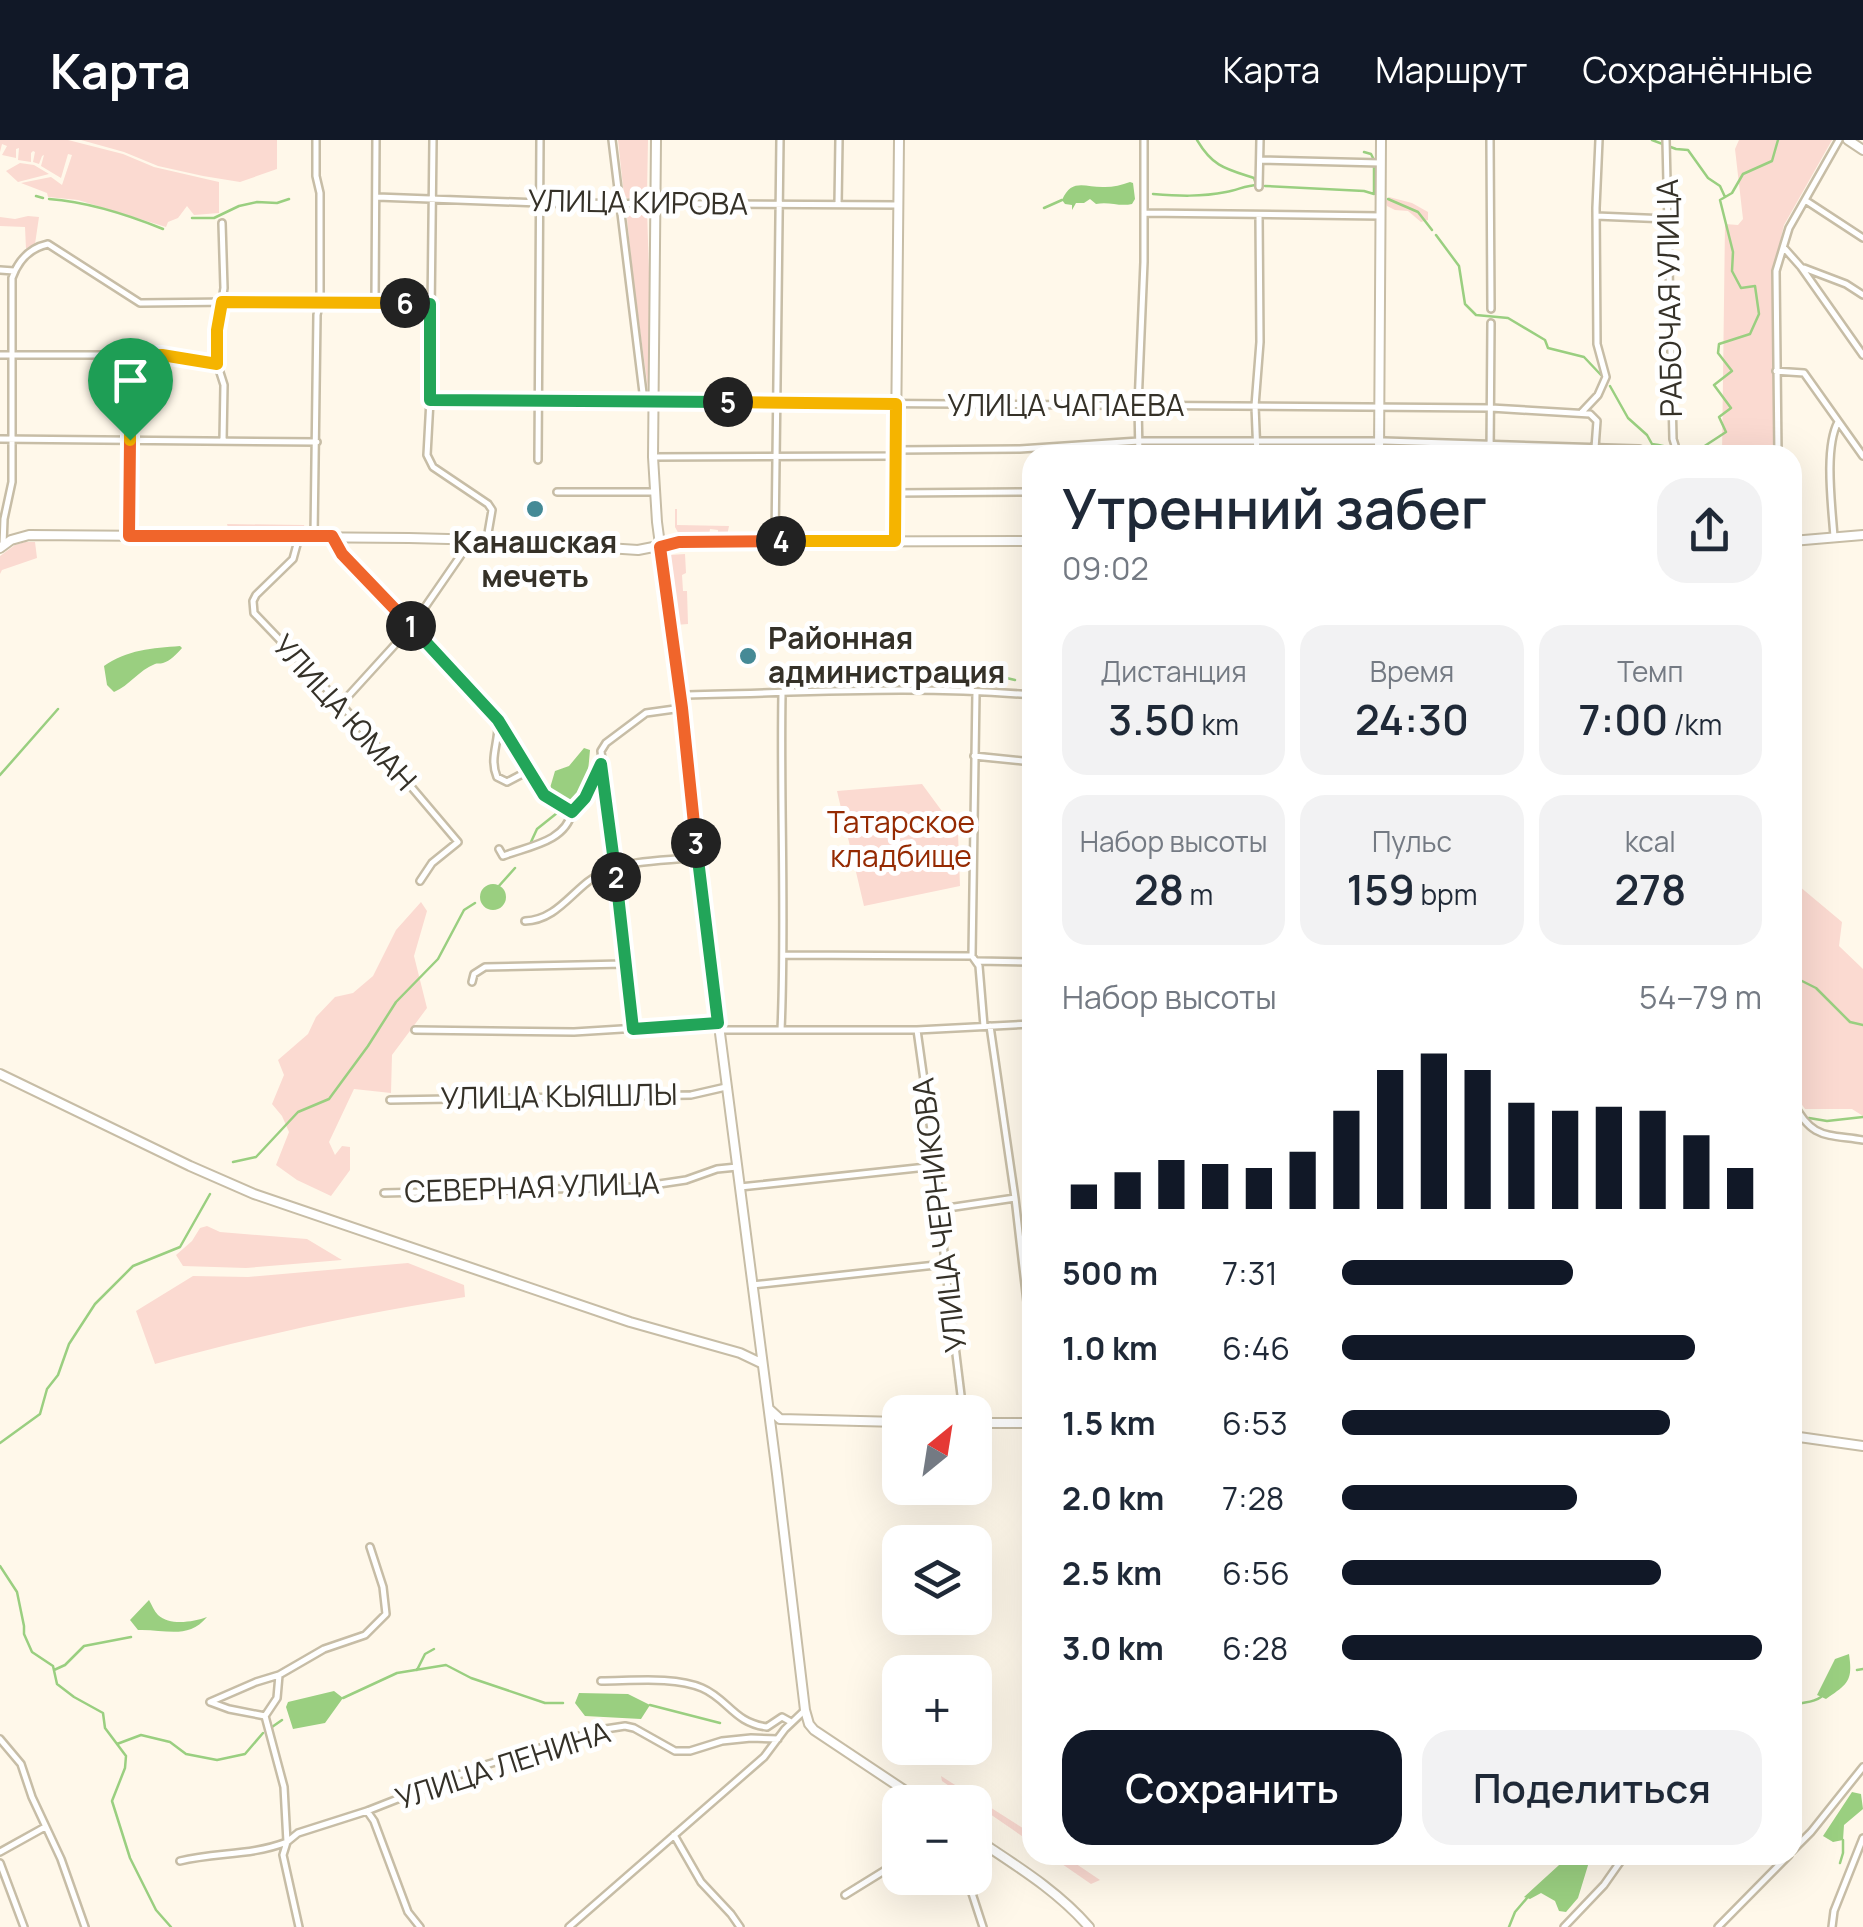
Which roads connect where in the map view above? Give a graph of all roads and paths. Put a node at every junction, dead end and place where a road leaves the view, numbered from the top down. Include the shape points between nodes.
1 (316, 140) edge
2 (376, 140) edge
3 (433, 140) edge
4 (540, 140) edge
5 (612, 140) edge
6 (656, 140) edge
7 (780, 140) edge
8 (839, 140) edge
9 (899, 140) edge
10 (1144, 140) edge
11 (1260, 140) edge
12 (1381, 140) edge
13 (1490, 140) edge
14 (1599, 140) edge
15 (1666, 140) edge
16 (1839, 140) edge
17 (1848, 140) edge
18 (1863, 150) edge
19 (1260, 160) junction
20 (1381, 163) junction
21 (1260, 188) dead end
22 (377, 198) junction
23 (433, 199) junction
24 (1804, 200) junction
25 (539, 203) junction
26 (619, 203) junction
27 (655, 204) junction
28 (838, 204) junction
29 (778, 205) junction
30 (898, 205) junction
31 (1144, 212) junction
32 (1259, 215) junction
33 (1380, 216) junction
34 (1596, 216) junction
35 (1668, 219) junction
36 (222, 223) dead end
37 (1863, 238) edge
38 (1784, 247) junction
39 (1801, 267) junction
40 (0, 270) edge
41 (14, 271) junction
42 (1863, 295) edge
43 (320, 301) junction
44 (222, 302) junction
45 (375, 302) junction
46 (430, 304) junction
47 (1491, 309) dead end
48 (1491, 323) dead end
49 (0, 355) edge
50 (11, 355) junction
51 (1863, 355) edge
52 (130, 356) junction
53 (217, 364) junction
54 (1776, 371) junction
55 (430, 400) junction
56 (539, 402) junction
57 (648, 402) junction
58 (776, 403) junction
59 (896, 404) junction
60 (1138, 406) junction
61 (1255, 406) junction
62 (1379, 408) junction
63 (1492, 408) junction
64 (1582, 412) junction
65 (1838, 422) junction
66 (0, 439) edge
67 (10, 439) junction
68 (130, 440) junction
69 (1139, 440) junction
70 (1256, 440) junction
71 (223, 441) junction
72 (1379, 441) junction
73 (317, 442) junction
74 (1490, 444) junction
75 (1080, 445) edge
76 (1139, 445) edge
77 (1256, 445) edge
78 (1379, 445) edge
79 (1508, 445) edge
80 (1599, 445) edge
81 (1675, 445) edge
82 (1778, 445) edge
83 (1022, 450) edge
84 (896, 453) junction
85 (1863, 456) edge
86 (653, 457) junction
87 (775, 457) junction
88 (538, 460) dead end
89 (557, 492) dead end
90 (654, 492) junction
91 (1022, 492) edge
92 (896, 493) junction
93 (1863, 535) edge
94 (129, 536) junction
95 (299, 536) junction
96 (314, 536) junction
97 (332, 536) junction
98 (1834, 538) junction
99 (472, 540) junction
100 (487, 540) junction
101 (1802, 540) edge
102 (775, 541) junction
103 (895, 541) junction
104 (1022, 541) edge
105 (1, 547) edge
106 (660, 547) junction
107 (412, 626) junction
108 (976, 692) junction
109 (782, 694) junction
110 (1022, 694) edge
111 (680, 695) junction
112 (341, 704) junction
113 (682, 708) junction
114 (498, 720) junction
115 (974, 756) junction
116 (1022, 761) edge
117 (601, 764) junction
118 (528, 771) junction
119 (572, 812) junction
120 (498, 849) dead end
121 (698, 857) junction
122 (615, 868) junction
123 (420, 881) dead end
124 (526, 921) dead end
125 (784, 955) junction
126 (974, 959) junction
127 (1022, 961) edge
128 (624, 964) junction
129 (472, 982) dead end
130 (1022, 1024) edge
131 (718, 1026) junction
132 (987, 1026) junction
133 (633, 1029) junction
134 (415, 1030) dead end
135 (781, 1030) junction
136 (917, 1030) junction
137 (0, 1074) edge
138 (727, 1087) junction
139 (390, 1100) dead end
140 (1802, 1118) edge
141 (1863, 1140) edge
142 (936, 1166) junction
143 (738, 1167) junction
144 (740, 1187) junction
145 (384, 1193) dead end
146 (1015, 1198) junction
147 (941, 1208) junction
148 (1022, 1259) edge
149 (945, 1264) junction
150 (752, 1285) junction
151 (758, 1334) junction
152 (740, 1353) junction
153 (762, 1363) junction
154 (961, 1395) edge
155 (769, 1409) junction
156 (794, 1420) junction
157 (882, 1422) edge
158 (992, 1423) edge
159 (1022, 1424) edge
160 (772, 1437) junction
161 (1802, 1437) edge
162 (1863, 1446) edge
163 (370, 1547) dead end
164 (279, 1675) junction
165 (601, 1680) dead end
166 (805, 1710) junction
167 (265, 1716) junction
168 (791, 1722) junction
169 (0, 1739) edge
170 (778, 1740) junction
171 (1863, 1767) edge
172 (896, 1785) edge
173 (367, 1811) junction
174 (45, 1828) junction
175 (674, 1835) junction
176 (1863, 1838) edge
177 (1802, 1841) edge
178 (287, 1842) junction
179 (992, 1849) edge
180 (0, 1852) edge
181 (180, 1861) dead end
182 (0, 1863) edge
183 (1618, 1865) edge
184 (1779, 1865) edge
185 (882, 1872) edge
186 (973, 1895) edge
187 (845, 1896) dead end
188 (24, 1927) edge
189 (86, 1927) edge
190 (299, 1927) edge
191 (420, 1927) edge
192 (569, 1927) edge
193 (740, 1927) edge
194 (983, 1927) edge
195 (1088, 1927) edge
196 (1564, 1927) edge
197 (1718, 1927) edge
198 (1832, 1927) edge

1 - 43 street
2 - 22 street
3 - 23 street
4 - 25 street
5 - 26 street
6 - 27 street
7 - 29 street
8 - 28 street
9 - 30 street
10 - 31 street
11 - 19 street
12 - 20 street
13 - 47 street
14 - 34 street
15 - 35 street, РАБОЧАЯ УЛИЦА
16 - 24 street
17 - 18 street
19 - 20 street
19 - 21 street
20 - 33 street
22 - 23 street, УЛИЦА КИРОВА
22 - 45 street
23 - 25 street, УЛИЦА КИРОВА
23 - 46 street
24 - 37 street
24 - 38 street
25 - 26 street, УЛИЦА КИРОВА
25 - 56 street
26 - 27 street, УЛИЦА КИРОВА
26 - 57 street
27 - 29 street, УЛИЦА КИРОВА
27 - 57 street
28 - 29 street, УЛИЦА КИРОВА
28 - 30 street, УЛИЦА КИРОВА
29 - 58 street
30 - 59 street
31 - 32 street
31 - 60 street
32 - 33 street
32 - 61 street
33 - 62 street
34 - 35 street
34 - 64 street via 1597,344 1606,377
35 - 81 street, РАБОЧАЯ УЛИЦА
36 - 44 street
38 - 39 street
38 - 54 street via 1776,271
39 - 42 street
39 - 51 street
40 - 41 street
41 - 44 street via 36,246 48,244 140,304
41 - 50 street
43 - 44 street
43 - 45 street
43 - 73 street
44 - 53 street
45 - 46 street
46 - 55 street
48 - 63 street
49 - 50 street
50 - 52 street
50 - 67 street
52 - 53 street
52 - 68 street
53 - 71 street via 224,385
54 - 65 street via 1804,374
54 - 82 street
55 - 56 street, УЛИЦА ЧАПАЕВА
55 - 100 street via 427,455 433,467 488,504
56 - 57 street, УЛИЦА ЧАПАЕВА
56 - 88 street
57 - 58 street, УЛИЦА ЧАПАЕВА
57 - 86 street
58 - 59 street, УЛИЦА ЧАПАЕВА
58 - 87 street
59 - 60 street, УЛИЦА ЧАПАЕВА
59 - 84 street
60 - 61 street, УЛИЦА ЧАПАЕВА
60 - 69 street
61 - 62 street, УЛИЦА ЧАПАЕВА
61 - 70 street
62 - 63 street, УЛИЦА ЧАПАЕВА
62 - 72 street
63 - 64 street, УЛИЦА ЧАПАЕВА
63 - 74 street
64 - 80 street via 1597,421
65 - 85 street
65 - 98 street via 1832,436
66 - 67 street
67 - 68 street
67 - 105 street via 12,482
68 - 71 street
68 - 94 street
69 - 70 street
69 - 75 street
69 - 76 street
70 - 72 street
70 - 77 street
71 - 73 street
72 - 74 street
72 - 78 street
73 - 96 street
74 - 79 street
83 - 84 street
84 - 87 street
84 - 92 street
86 - 87 street
86 - 90 street
87 - 102 street
89 - 90 street
90 - 106 street
91 - 92 street
92 - 103 street
93 - 98 street
94 - 95 street
94 - 105 street via 29,536
95 - 96 street
95 - 112 street, УЛИЦА ЮМАН via 293,559 256,594 254,613
96 - 97 street
97 - 99 street
97 - 107 street
98 - 101 street
99 - 100 street
99 - 107 street
100 - 106 street
102 - 103 street
102 - 106 street
103 - 104 street
106 - 111 street
107 - 112 street
107 - 114 street
108 - 109 street
108 - 110 street
108 - 115 street
109 - 111 street
109 - 125 street
111 - 113 street
112 - 123 street, УЛИЦА ЮМАН via 458,842
113 - 117 street via 646,713 606,742
113 - 121 street
114 - 118 street
114 - 118 street via 492,765 497,777 507,782
115 - 116 street
115 - 126 street
117 - 119 street
117 - 122 street
118 - 119 street via 544,795
119 - 120 street via 558,836 503,856
121 - 122 street
121 - 131 street
122 - 124 street via 564,905
122 - 128 street
125 - 126 street
125 - 135 street
126 - 127 street
126 - 132 street
128 - 129 street via 485,967
128 - 133 street
130 - 132 street
131 - 133 street
131 - 135 street
131 - 138 street
132 - 136 street
132 - 146 street
133 - 134 street
135 - 136 street
136 - 142 street, УЛИЦА ЧЕРНИКОВА
137 - 152 street via 254,1194
138 - 139 street, УЛИЦА КЫЯШЛЫ via 691,1095
138 - 143 street
140 - 141 street via 1815,1133
142 - 144 street
142 - 147 street, УЛИЦА ЧЕРНИКОВА
143 - 144 street
143 - 145 street, СЕВЕРНАЯ УЛИЦА via 646,1186
144 - 150 street
146 - 147 street
146 - 148 street
147 - 149 street, УЛИЦА ЧЕРНИКОВА
149 - 150 street
149 - 154 street, УЛИЦА ЧЕРНИКОВА
150 - 151 street
151 - 152 street
151 - 153 street
152 - 153 street
153 - 155 street
155 - 156 street
155 - 160 street
156 - 157 street
156 - 160 street
158 - 159 street
160 - 166 street
161 - 162 street
163 - 164 street via 386,1614 366,1634
164 - 167 street via 277,1698
164 - 167 street via 210,1702
165 - 168 street via 687,1682 753,1725 768,1727 782,1717
166 - 168 street
166 - 172 street via 814,1730
167 - 178 street via 284,1787
168 - 170 street
169 - 174 street via 22,1764
170 - 173 street, УЛИЦА ЛЕНИНА via 722,1741 676,1751 634,1728 598,1730
170 - 175 street
171 - 177 street
173 - 178 street, УЛИЦА ЛЕНИНА
173 - 191 street
174 - 180 street
174 - 189 street
175 - 192 street
175 - 193 street via 701,1882
176 - 198 street
178 - 181 street, УЛИЦА ЛЕНИНА
178 - 190 street via 283,1856
179 - 195 street via 1048,1887
182 - 188 street
183 - 196 street
184 - 197 street
185 - 187 street
186 - 194 street

